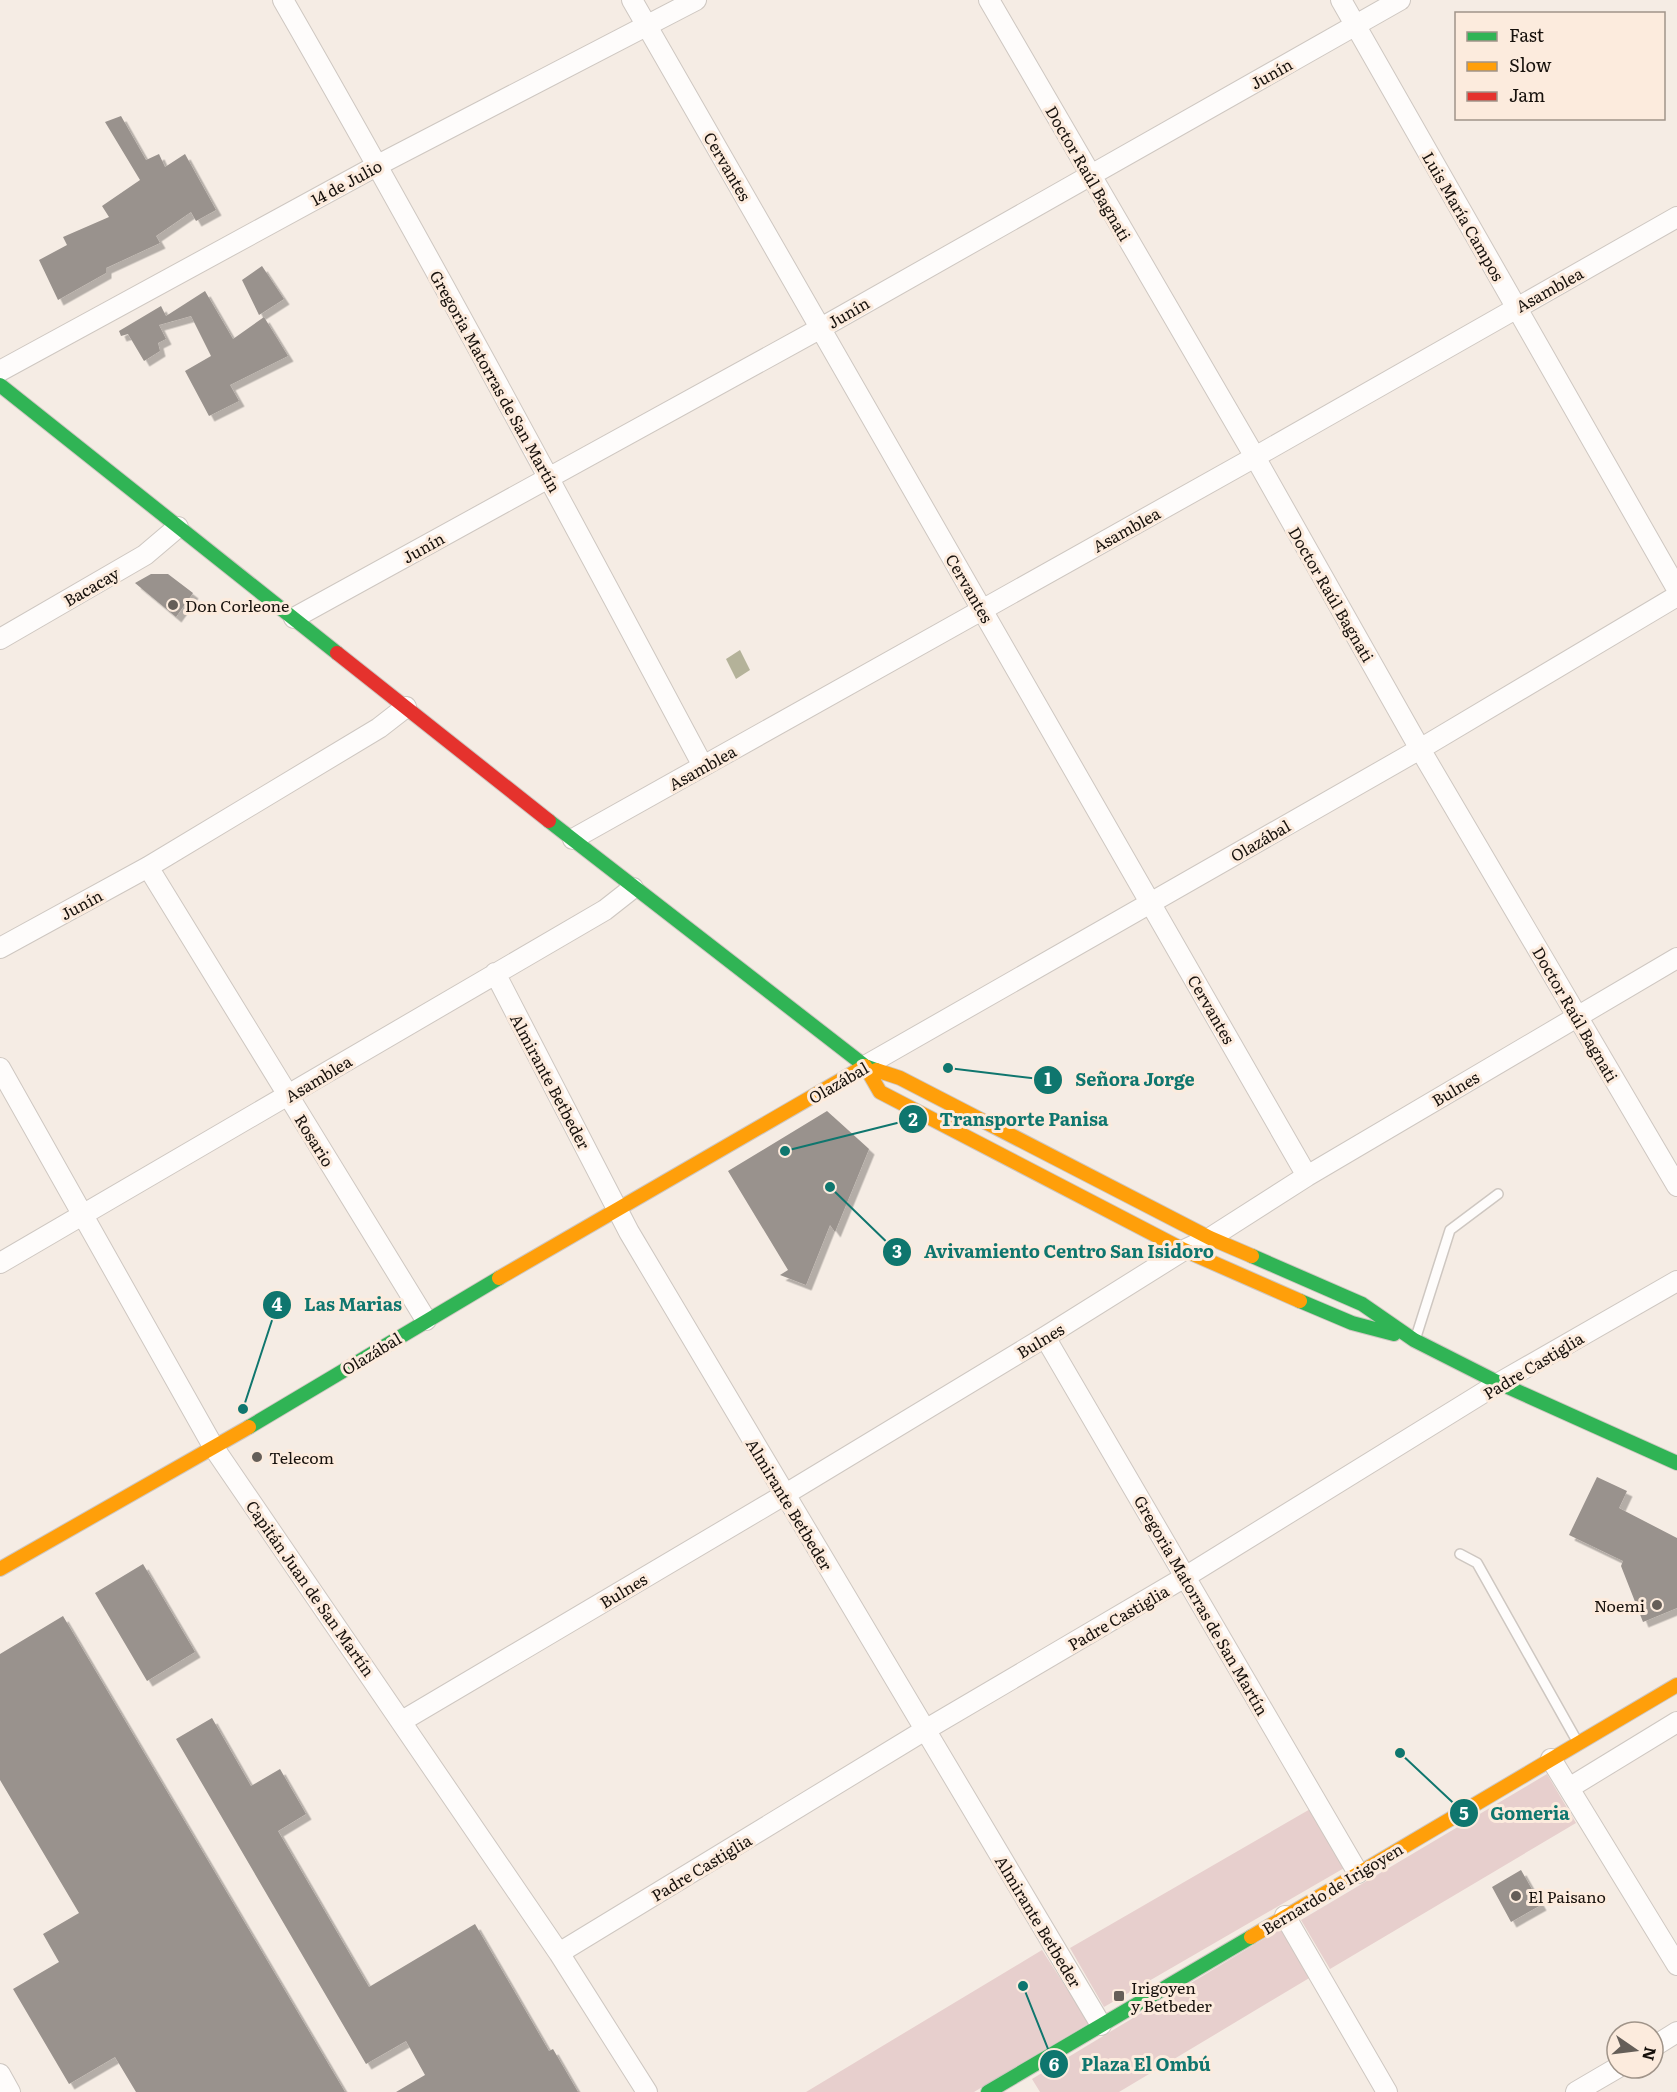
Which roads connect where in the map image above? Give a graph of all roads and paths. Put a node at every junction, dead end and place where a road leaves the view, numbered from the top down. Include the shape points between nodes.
1 (283, 0) edge
2 (632, 0) edge
3 (696, 0) edge
4 (989, 0) edge
5 (1341, 0) edge
6 (1400, 0) edge
7 (1355, 26) junction
8 (648, 27) junction
9 (378, 165) junction
10 (1090, 174) junction
11 (1677, 217) edge
12 (1516, 308) junction
13 (821, 328) junction
14 (0, 371) edge
15 (0, 386) edge
16 (1255, 457) junction
17 (550, 478) junction
18 (178, 527) junction
19 (1677, 589) edge
20 (1677, 596) edge
21 (982, 609) junction
22 (294, 618) junction
23 (0, 639) edge
24 (406, 707) junction
25 (1420, 749) junction
26 (703, 766) junction
27 (573, 839) junction
28 (148, 867) junction
29 (633, 888) junction
30 (1150, 902) junction
31 (0, 948) edge
32 (1677, 958) edge
33 (495, 974) junction
34 (1577, 1016) junction
35 (865, 1066) junction
36 (0, 1068) edge
37 (288, 1096) junction
38 (1307, 1176) junction
39 (1677, 1186) edge
40 (1498, 1194) dead end
41 (618, 1209) junction
42 (83, 1215) junction
43 (1210, 1238) junction
44 (1184, 1251) junction
45 (0, 1263) edge
46 (1677, 1281) edge
47 (426, 1320) junction
48 (1045, 1338) junction
49 (1414, 1340) junction
50 (1499, 1383) junction
51 (214, 1448) junction
52 (1677, 1463) edge
53 (784, 1495) junction
54 (1460, 1554) dead end
55 (0, 1569) edge
56 (1185, 1577) junction
57 (1677, 1685) edge
58 (402, 1721) junction
59 (1677, 1722) edge
60 (925, 1730) junction
61 (1578, 1744) junction
62 (1551, 1759) junction
63 (1569, 1788) junction
64 (1358, 1873) junction
65 (1285, 1916) junction
66 (559, 1953) junction
67 (1677, 1965) edge
68 (1101, 2025) junction
69 (0, 2074) edge
70 (1605, 2075) edge
71 (1019, 2084) edge
72 (10, 2092) edge
73 (647, 2092) edge
74 (988, 2092) edge
75 (1387, 2092) edge
76 (1576, 2092) edge

1 - 9 street, Gregoria Matorras de San Martín
2 - 8 street, Cervantes
3 - 8 street, 14 de Julio
4 - 10 street, Doctor Raúl Bagnati
5 - 7 street, Luis María Campos
6 - 7 street, Junín
7 - 10 street, Junín
7 - 12 street, Luis María Campos
8 - 9 street, 14 de Julio
8 - 13 street, Cervantes
9 - 14 street, 14 de Julio
9 - 17 street, Gregoria Matorras de San Martín
10 - 13 street, Junín
10 - 16 street, Doctor Raúl Bagnati
11 - 12 street, Asamblea
12 - 16 street, Asamblea
12 - 19 street, Luis María Campos
13 - 17 street, Junín
13 - 21 street, Cervantes
15 - 18 main road
16 - 21 street, Asamblea
16 - 25 street, Doctor Raúl Bagnati
17 - 22 street, Junín
17 - 26 street, Gregoria Matorras de San Martín
18 - 22 main road
18 - 23 street, Bacacay via 145,555
20 - 25 street, Olazábal
21 - 26 street, Asamblea
21 - 30 street, Cervantes
22 - 24 main road
24 - 27 main road
24 - 28 street, Junín via 379,729
25 - 30 street, Olazábal
25 - 34 street, Doctor Raúl Bagnati
26 - 27 street, Asamblea
27 - 29 main road
28 - 31 street, Junín
28 - 37 street, Rosario
29 - 33 street, Asamblea via 605,910
29 - 35 main road
30 - 35 street, Olazábal
30 - 38 street, Cervantes
32 - 34 street, Bulnes
33 - 37 street, Asamblea
33 - 41 street, Almirante Betbeder
34 - 38 street, Bulnes
34 - 39 street, Doctor Raúl Bagnati
35 - 41 main road, Olazábal
35 - 43 main road via 900,1078
35 - 44 main road via 880,1092
36 - 42 street, Capitán Juan de San Martín
37 - 42 street, Asamblea
37 - 47 street, Rosario
38 - 43 street, Bulnes
40 - 49 lane via 1450,1230
41 - 47 main road, Olazábal
41 - 53 street, Almirante Betbeder
42 - 45 street, Asamblea
42 - 51 street, Capitán Juan de San Martín
43 - 44 street, Bulnes
43 - 49 main road via 1362,1304
44 - 48 street, Bulnes
44 - 49 main road via 1352,1323
46 - 50 street, Padre Castiglia
47 - 51 main road, Olazábal
48 - 53 street, Bulnes
48 - 56 street, Gregoria Matorras de San Martín
49 - 50 main road
50 - 52 main road
50 - 56 street, Padre Castiglia
51 - 55 main road, Olazábal
51 - 58 street, Capitán Juan de San Martín
53 - 58 street, Bulnes
53 - 60 street, Almirante Betbeder
54 - 61 lane via 1477,1563
56 - 60 street, Padre Castiglia
56 - 64 street, Gregoria Matorras de San Martín
57 - 61 main road, Bernardo de Irigoyen
58 - 66 street, Capitán Juan de San Martín
59 - 63 street
60 - 66 street, Padre Castiglia
60 - 68 street, Almirante Betbeder
61 - 62 main road, Bernardo de Irigoyen
62 - 63 street
62 - 64 main road, Bernardo de Irigoyen
63 - 67 street
64 - 65 main road, Bernardo de Irigoyen
65 - 68 main road, Bernardo de Irigoyen
65 - 75 street
66 - 73 street, Capitán Juan de San Martín
68 - 71 main road, Bernardo de Irigoyen
69 - 72 street
70 - 76 street
71 - 74 main road, Bernardo de Irigoyen

